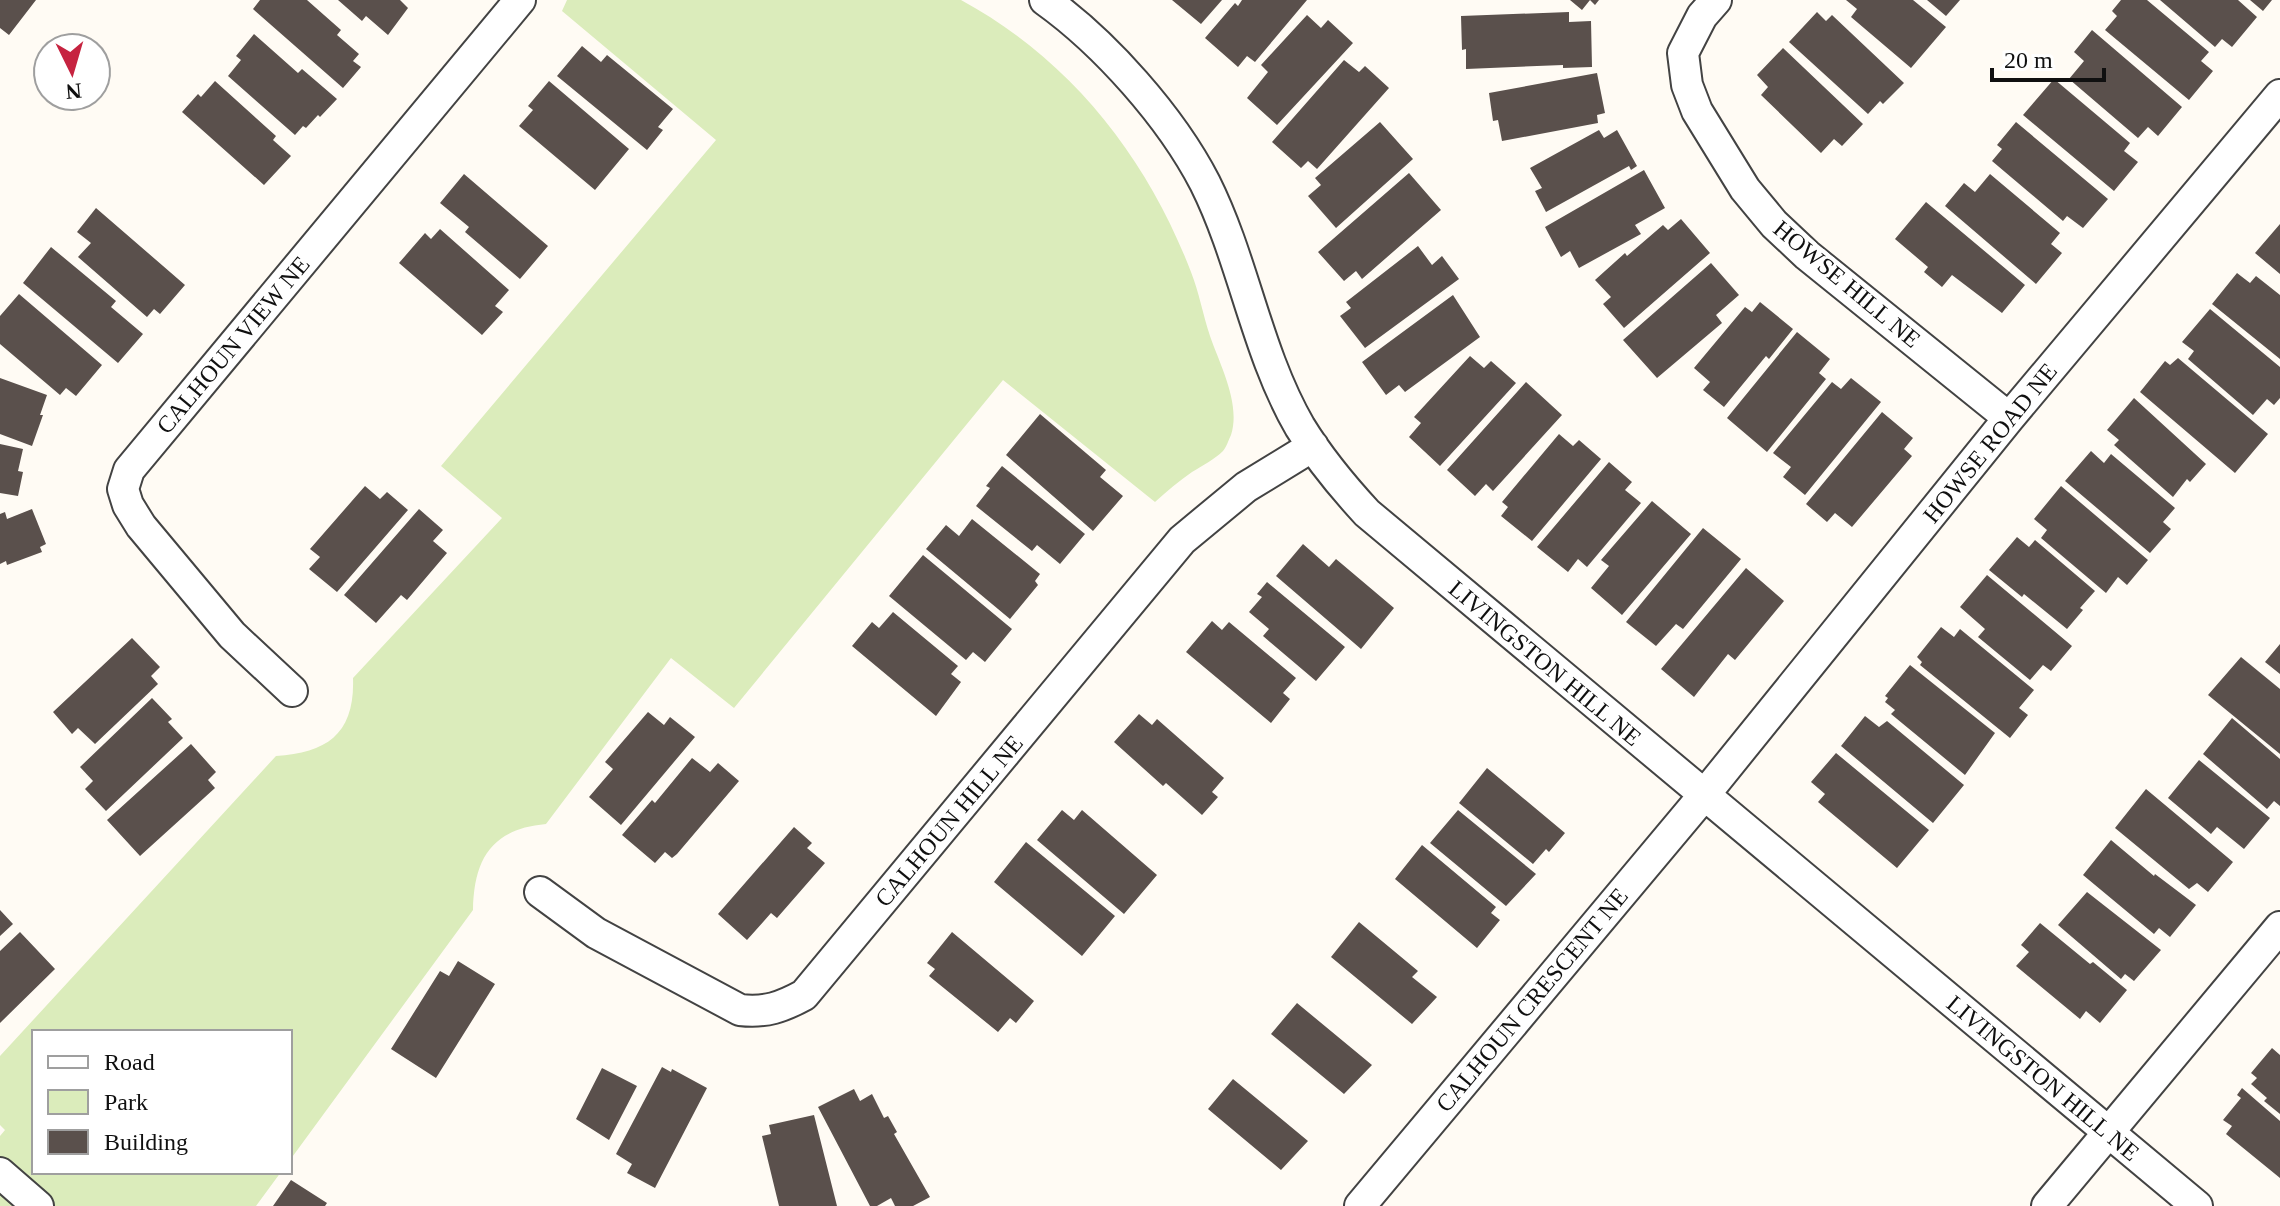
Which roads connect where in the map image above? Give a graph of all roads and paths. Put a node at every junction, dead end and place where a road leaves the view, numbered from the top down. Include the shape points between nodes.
1 (520, 0) edge
2 (1716, 0) edge
3 (1061, 4) edge
4 (2280, 95) edge
5 (2009, 418) junction
6 (1313, 446) junction
7 (292, 691) dead end
8 (1705, 794) junction
9 (540, 892) dead end
10 (2280, 927) edge
11 (2109, 1134) junction
12 (0, 1173) edge
13 (38, 1206) edge
14 (1360, 1206) edge
15 (2047, 1206) edge
16 (2197, 1206) edge

1 - 7 street, CALHOUN VIEW NE via 129,470 123,489 141,526 232,635
2 - 5 street, HOWSE HILL NE via 1683,53 1687,85 1745,189 1807,255
3 - 6 street, LIVINGSTON HILL NE via 1151,104 1204,182 1237,261 1265,350
4 - 5 street, HOWSE ROAD NE
5 - 8 street, HOWSE ROAD NE
6 - 8 street, LIVINGSTON HILL NE via 1344,488 1391,536
6 - 9 street, CALHOUN HILL NE via 1246,487 1182,540 804,995 783,1007 740,1010 596,933
8 - 11 street, LIVINGSTON HILL NE
8 - 14 street, CALHOUN CRESCENT NE
10 - 11 street
11 - 15 street
11 - 16 street, LIVINGSTON HILL NE
12 - 13 street

